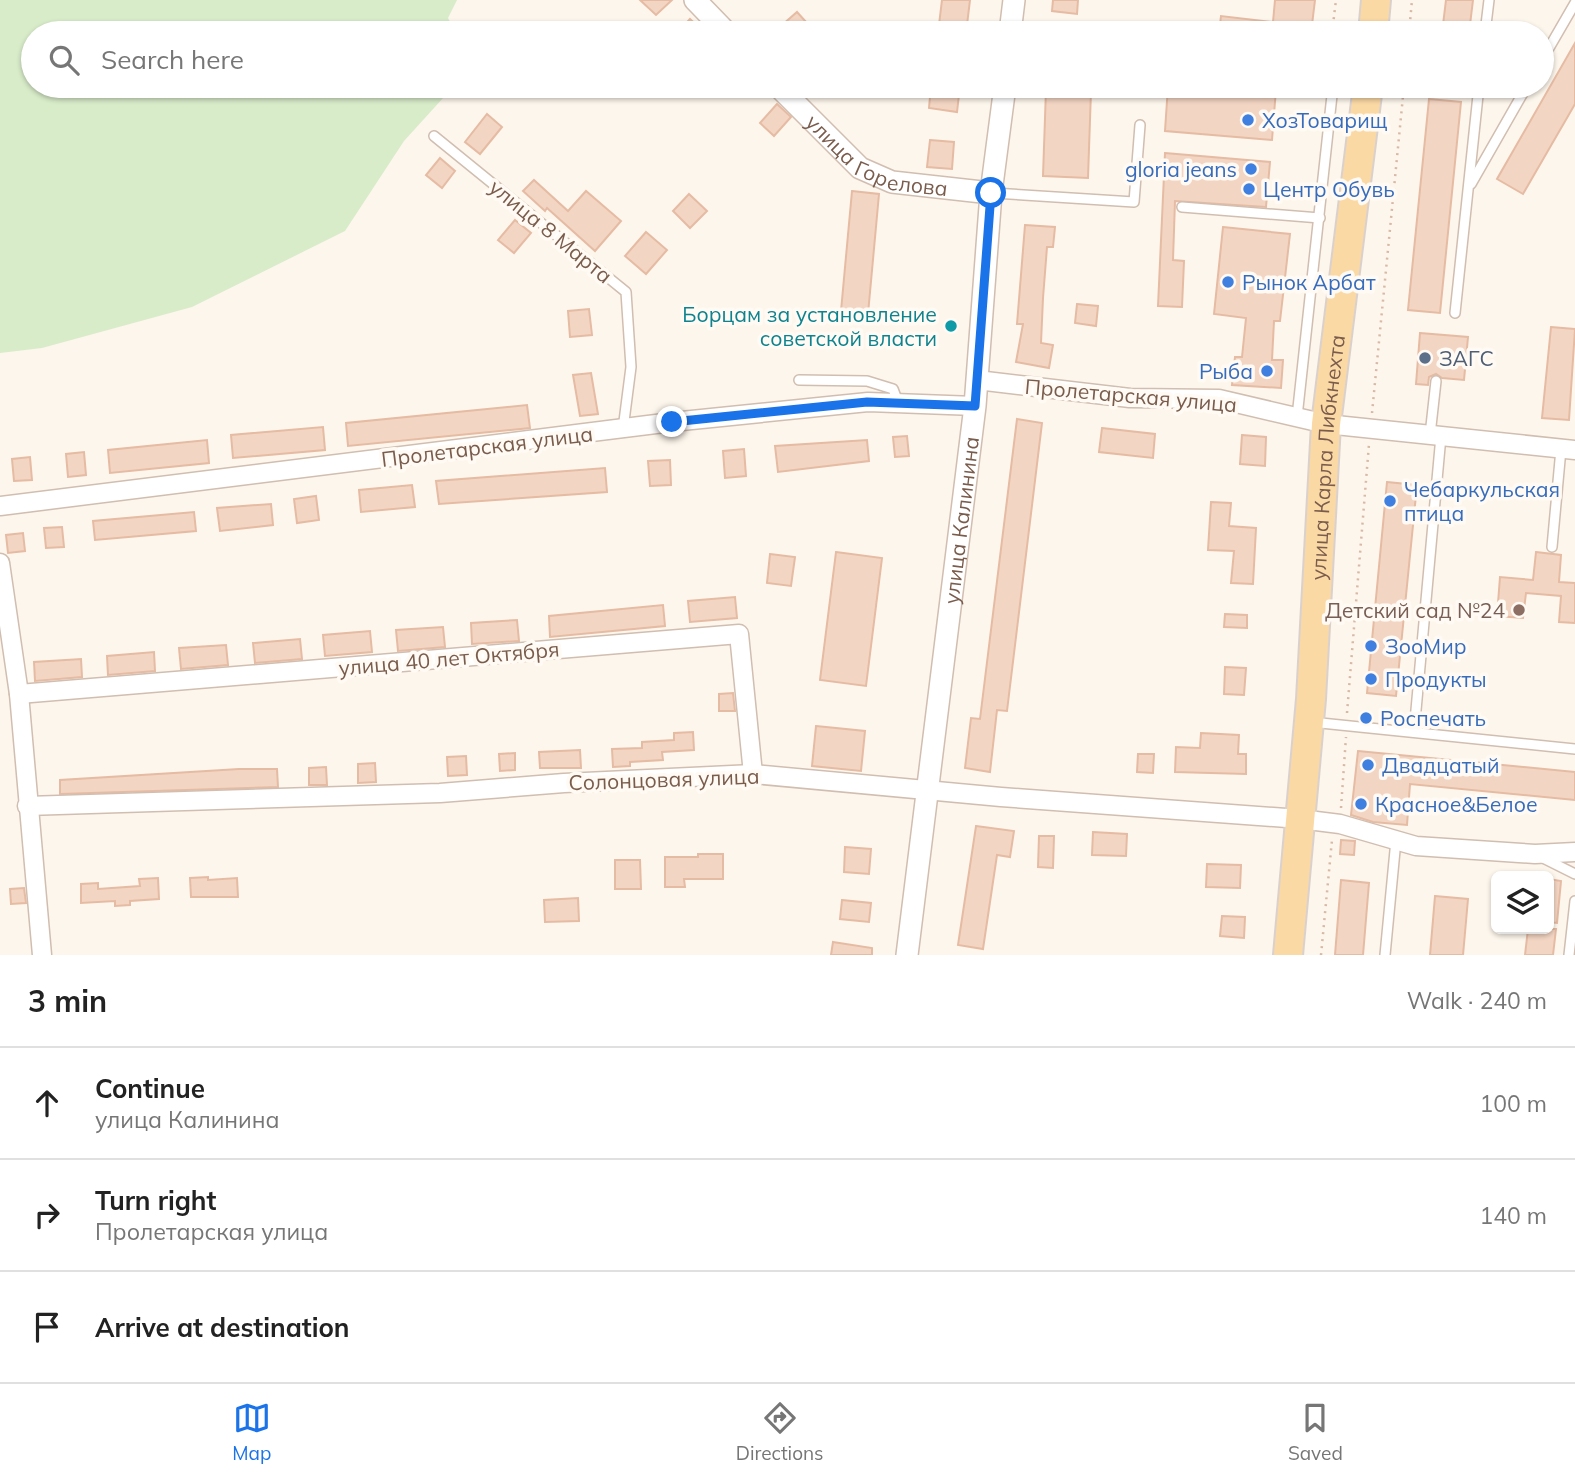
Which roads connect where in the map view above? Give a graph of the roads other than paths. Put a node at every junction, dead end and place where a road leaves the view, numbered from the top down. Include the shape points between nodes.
1 (695, 0) edge
2 (1014, 0) edge
3 (1376, 0) edge
4 (1489, 0) edge
5 (1575, 3) edge
6 (715, 21) edge
7 (1011, 21) edge
8 (1374, 21) edge
9 (1486, 21) edge
10 (1554, 39) edge
11 (790, 98) edge
12 (1003, 98) edge
13 (1332, 98) edge
14 (1367, 98) edge
15 (1478, 98) edge
16 (1520, 98) edge
17 (1140, 125) dead end
18 (434, 136) dead end
19 (1468, 190) junction
20 (991, 193) junction
21 (1182, 207) dead end
22 (1320, 218) junction
23 (1455, 313) dead end
24 (799, 380) dead end
25 (977, 380) junction
26 (1436, 381) dead end
27 (898, 402) junction
28 (975, 406) junction
29 (1297, 417) junction
30 (1326, 424) junction
31 (623, 429) junction
32 (1435, 436) junction
33 (1568, 449) edge
34 (0, 506) edge
35 (1552, 547) dead end
36 (0, 564) edge
37 (19, 694) junction
38 (1309, 722) junction
39 (1414, 732) junction
40 (1575, 749) edge
41 (753, 774) junction
42 (927, 788) junction
43 (27, 806) junction
44 (1300, 819) junction
45 (1396, 840) junction
46 (1575, 852) edge
47 (1535, 854) junction
48 (1575, 874) edge
49 (1575, 901) edge
50 (42, 955) edge
51 (907, 955) edge
52 (1288, 955) edge
53 (1385, 955) edge
54 (1569, 955) edge

1 - 6 street
2 - 7 street
3 - 8 main road
4 - 9 lane
5 - 10 lane
11 - 20 street, улица Горелова via 860,168 892,182
12 - 20 street, улица Калинина
13 - 22 lane
14 - 30 main road, улица Карла Либкнехта
15 - 19 lane
16 - 19 lane
17 - 20 lane via 1133,202
18 - 31 lane, улица 8 Марта via 626,292 631,367
19 - 23 lane
20 - 25 street, улица Калинина
21 - 22 lane
22 - 29 lane
24 - 27 lane via 867,381 893,389
25 - 28 street, улица Калинина
25 - 29 street, Пролетарская улица via 1130,398 1219,399
26 - 32 lane
27 - 28 street, Пролетарская улица
27 - 31 street, Пролетарская улица
28 - 42 street, улица Калинина
29 - 30 street, Пролетарская улица
30 - 32 street, Пролетарская улица
30 - 38 main road, улица Карла Либкнехта
31 - 34 street, Пролетарская улица
32 - 33 street, Пролетарская улица
32 - 39 lane
33 - 35 lane
36 - 37 street
37 - 41 street, улица 40 лет Октября via 739,634
37 - 43 street
38 - 39 lane
38 - 44 main road, улица Карла Либкнехта
39 - 40 lane
41 - 42 street, Солонцовая улица
41 - 43 street, Солонцовая улица via 439,793
42 - 44 street, Солонцовая улица
42 - 51 street, улица Калинина
43 - 50 street
44 - 45 street, Солонцовая улица via 1340,824
44 - 52 main road, улица Карла Либкнехта
45 - 47 street, Солонцовая улица via 1416,846
45 - 53 lane
46 - 47 street, Солонцовая улица
47 - 48 lane
49 - 54 lane

